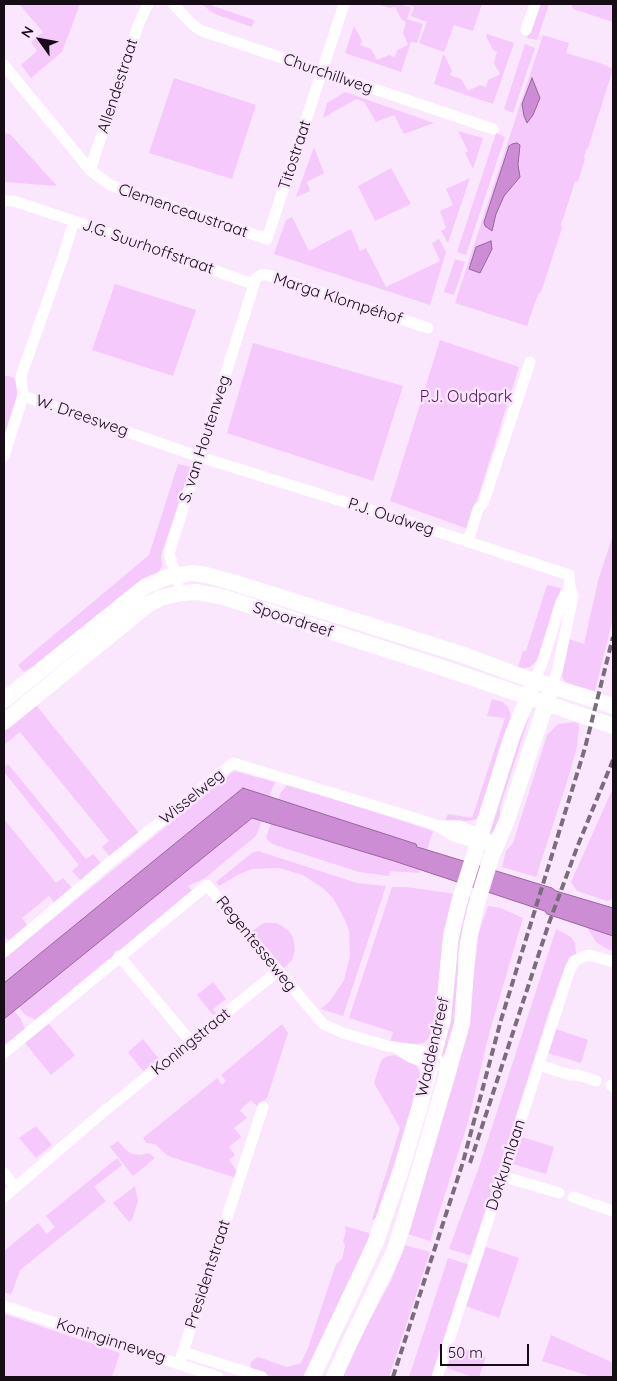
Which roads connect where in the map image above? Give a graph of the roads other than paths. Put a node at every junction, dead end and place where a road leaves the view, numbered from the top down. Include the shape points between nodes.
1 (148, 4) edge
2 (174, 4) edge
3 (344, 4) edge
4 (535, 4) edge
5 (526, 30) dead end
6 (4, 65) edge
7 (322, 72) junction
8 (493, 129) dead end
9 (90, 170) junction
10 (4, 201) edge
11 (74, 221) junction
12 (267, 239) joint
13 (253, 284) junction
14 (428, 328) dead end
15 (530, 362) dead end
16 (23, 396) junction
17 (4, 456) edge
18 (200, 457) junction
19 (472, 543) junction
20 (176, 576) junction
21 (570, 587) junction
22 (182, 593) junction
23 (534, 680) junction
24 (552, 686) junction
25 (528, 697) junction
26 (4, 700) edge
27 (545, 703) junction
28 (613, 706) edge
29 (4, 722) edge
30 (613, 726) edge
31 (477, 844) junction
32 (494, 852) junction
33 (5, 948) edge
34 (119, 956) junction
35 (613, 962) edge
36 (278, 971) junction
37 (191, 1042) junction
38 (4, 1053) edge
39 (431, 1061) junction
40 (538, 1065) junction
41 (450, 1068) junction
42 (596, 1081) dead end
43 (264, 1107) dead end
44 (4, 1173) edge
45 (502, 1176) junction
46 (15, 1187) junction
47 (560, 1193) dead end
48 (4, 1197) edge
49 (573, 1197) dead end
50 (613, 1211) edge
51 (4, 1306) edge
52 (181, 1358) junction
53 (240, 1374) edge
54 (218, 1377) edge
55 (262, 1377) edge
56 (312, 1377) edge
57 (334, 1377) edge
58 (436, 1377) edge

1 - 9 street, Allendestraat
2 - 7 street, Churchillweg via 202,31
3 - 7 street, Titostraat
4 - 5 street
6 - 9 street, Clemenceaustraat
7 - 8 street, Churchillweg
7 - 12 street, Titostraat
9 - 12 street, Clemenceaustraat via 110,185
10 - 11 street via 14,201
11 - 13 street, J.G. Suurhoffstraat
11 - 16 street, J.G. Suurhoffstraat via 21,376
13 - 14 street, Marga Klompéhof via 261,275 268,275
13 - 18 street, S. van Houtenweg
15 - 19 street
16 - 17 street, W. Dreesweg
16 - 18 street, W. Dreesweg
18 - 19 street, P.J. Oudweg
18 - 20 street, S. van Houtenweg via 169,553
19 - 21 street, P.J. Oudweg via 569,576
20 - 22 street, S. van Houtenweg
20 - 23 main road, Spoordreef via 206,575
20 - 26 main road, Spoordreef via 156,581 133,594
21 - 23 street via 561,602
21 - 24 street via 573,596
22 - 25 main road, Spoordreef via 198,592 223,597
22 - 29 main road, Spoordreef via 160,598 146,606
23 - 24 main road, Spoordreef
23 - 25 main road, Waddendreef
24 - 27 main road, Waddendreef
24 - 28 main road, Spoordreef
25 - 27 main road, Spoordreef
25 - 31 main road, Waddendreef
27 - 30 main road, Spoordreef
27 - 32 main road, Waddendreef
31 - 32 street, Wisselweg
31 - 33 street, Wisselweg via 460,826 438,826 233,763
31 - 39 main road, Waddendreef via 451,936 443,1019
32 - 41 main road, Waddendreef via 468,943 462,1024
34 - 36 street, Regentesseweg via 207,885
34 - 37 street
34 - 38 street, Regentesseweg
35 - 40 street, Dokkumlaan via 590,955 575,961
36 - 37 street, Koningstraat
36 - 39 street, Regentesseweg via 324,1024 343,1033 421,1051
37 - 46 street, Koningstraat
39 - 41 street, Regentesseweg
39 - 56 main road, Waddendreef via 401,1170 375,1244
40 - 42 street
40 - 45 street, Dokkumlaan
41 - 57 main road, Waddendreef via 394,1252
43 - 52 street, Presidentstraat
44 - 46 street
45 - 47 street
45 - 58 street, Dokkumlaan
46 - 48 street, Koningstraat
49 - 50 street
51 - 52 street, Koninginneweg
52 - 53 street, Koninginneweg
52 - 54 street, Koninginneweg
53 - 55 street, Koninginneweg

